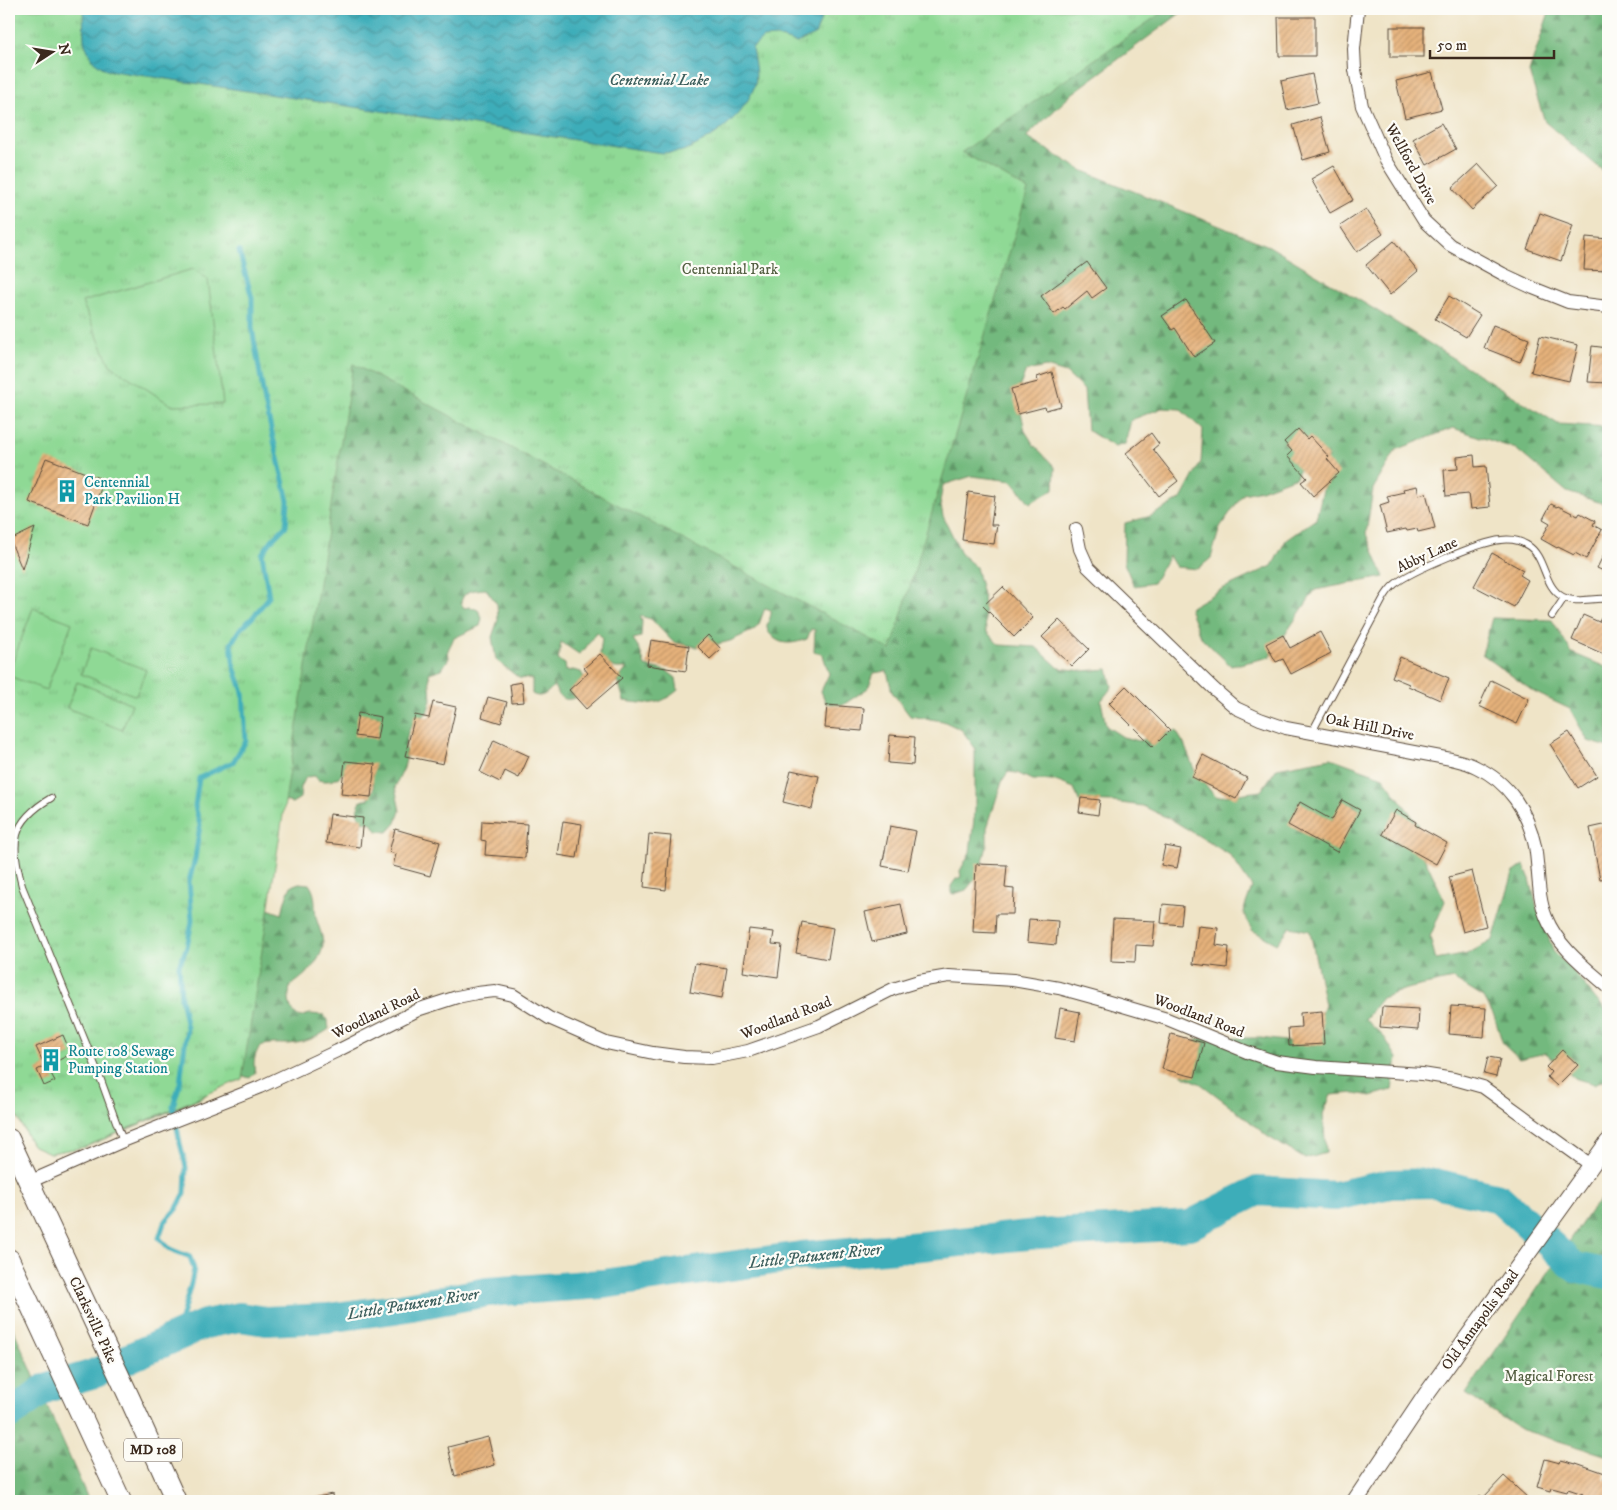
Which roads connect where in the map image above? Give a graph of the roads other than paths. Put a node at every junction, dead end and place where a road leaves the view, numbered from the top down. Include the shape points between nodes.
1 (1358, 9) edge
2 (1608, 307) edge
3 (1076, 529) dead end
4 (1564, 598) junction
5 (1608, 599) edge
6 (1552, 616) dead end
7 (1312, 732) junction
8 (51, 798) dead end
9 (1608, 988) edge
10 (9, 1139) edge
11 (123, 1141) junction
12 (1608, 1142) edge
13 (1591, 1165) junction
14 (29, 1182) junction
15 (9, 1259) edge
16 (121, 1501) edge
17 (176, 1501) edge
18 (1355, 1501) edge

1 - 2 street, Wellford Drive via 1354,49 1362,106 1386,160 1424,221 1450,245 1525,285 1568,302
3 - 7 street, Oak Hill Drive via 1088,567 1236,708 1286,728
4 - 5 lane
4 - 6 lane
4 - 7 lane, Abby Lane via 1556,592 1536,553 1527,545 1513,540 1478,546 1408,576 1394,585 1383,599
7 - 9 street, Oak Hill Drive via 1451,759 1476,766 1499,780 1527,819 1535,846 1546,917 1559,940
8 - 11 lane via 37,806 19,829 15,842 16,862 22,886
10 - 14 main road, Clarksville Pike / MD 108
11 - 13 street, Woodland Road via 260,1087 420,1009 477,993 513,995 549,1018 606,1043 653,1054 712,1058 748,1051 819,1026 893,989 949,976 1032,983 1099,999 1167,1019 1277,1062 1422,1074 1483,1087
11 - 14 street, Woodland Road
12 - 13 street, Old Annapolis Road
13 - 18 street, Old Annapolis Road via 1426,1395
14 - 17 main road, Clarksville Pike / MD 108
15 - 16 main road, MD 108

